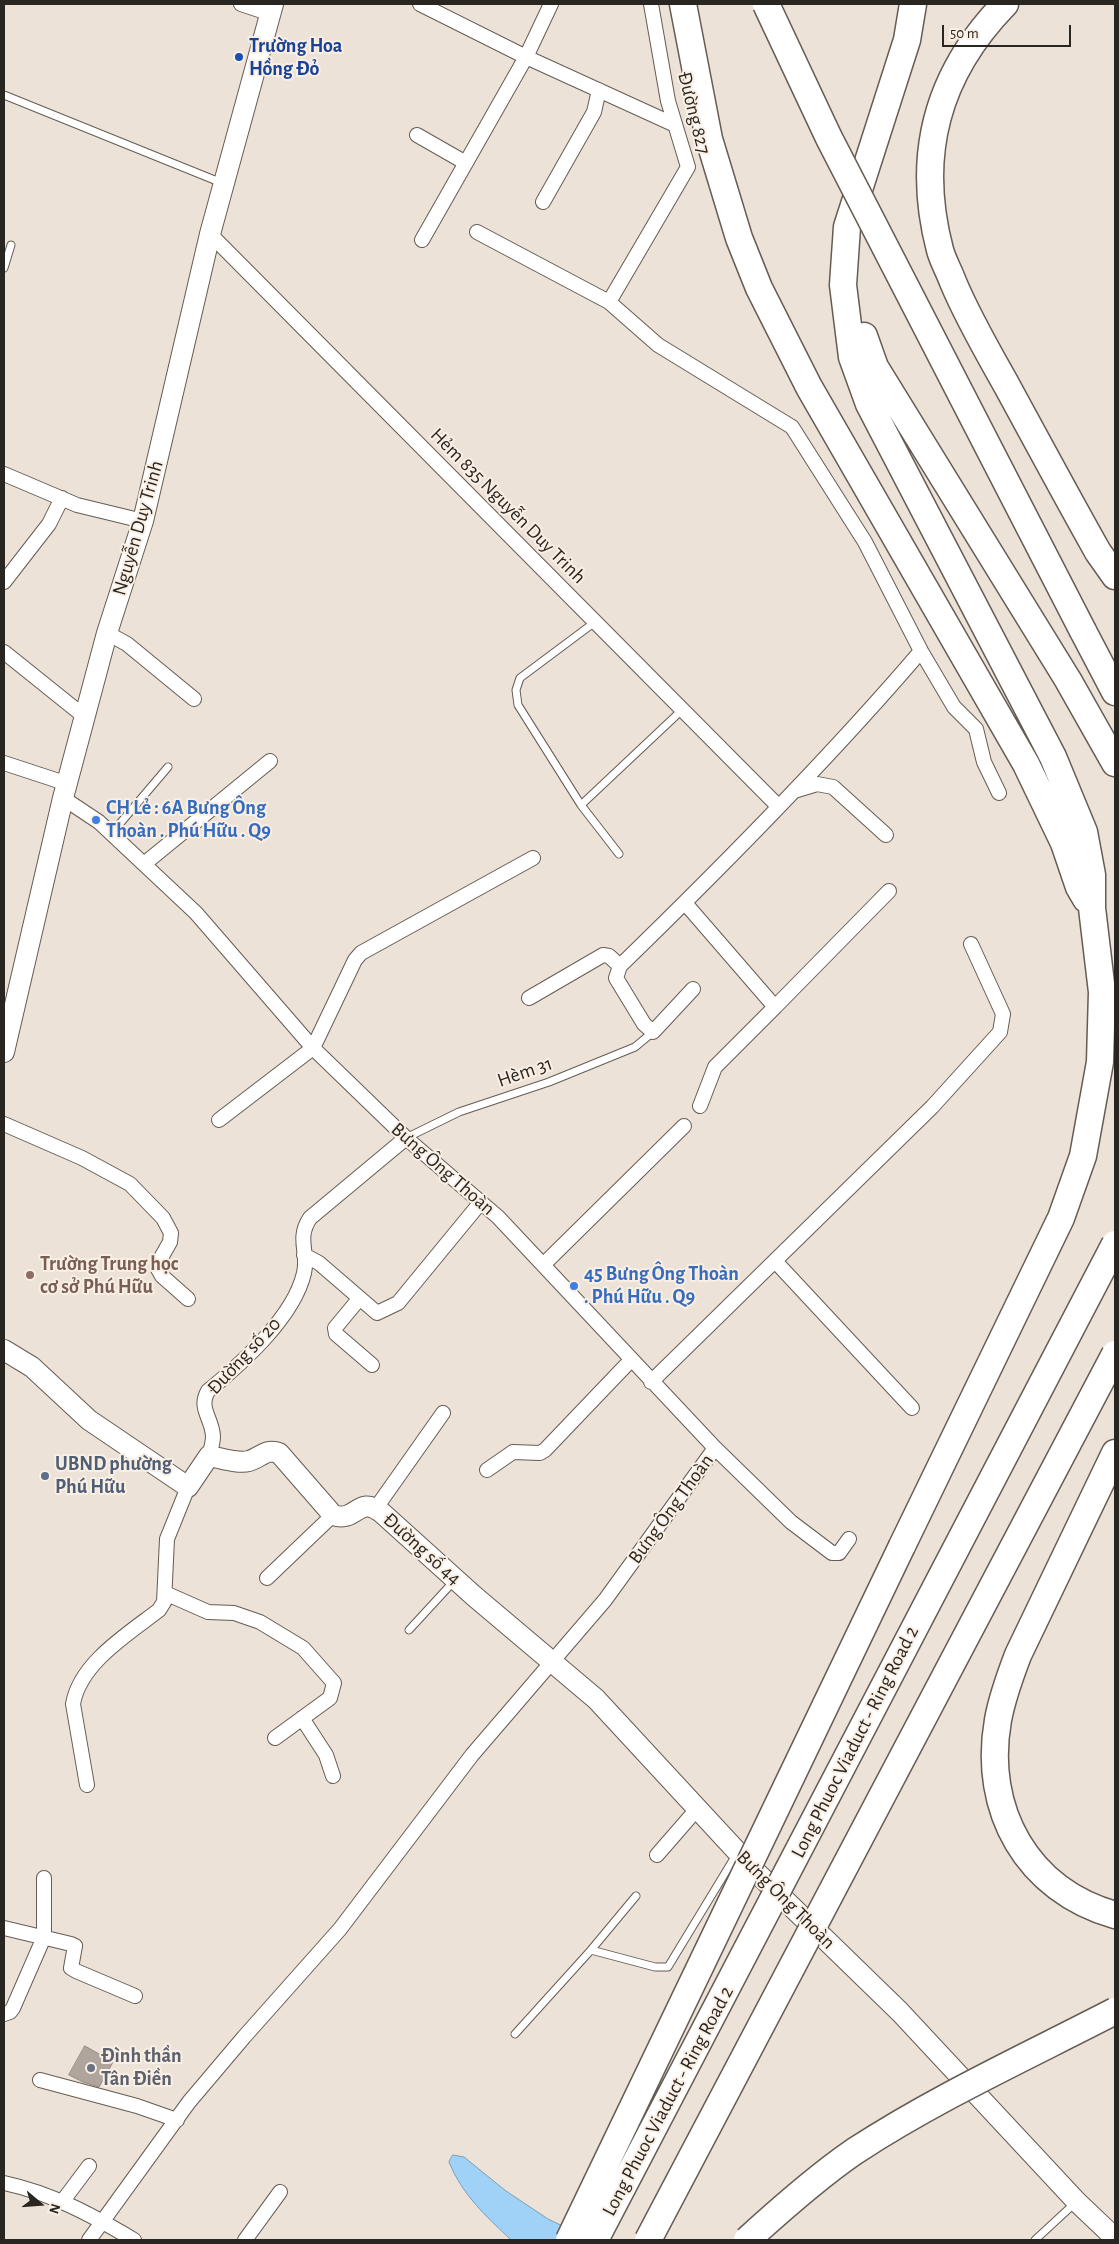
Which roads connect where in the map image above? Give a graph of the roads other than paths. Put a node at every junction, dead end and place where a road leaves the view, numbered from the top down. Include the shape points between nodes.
1 (241, 4) edge
2 (420, 4) edge
3 (551, 4) edge
4 (651, 4) edge
5 (683, 4) edge
6 (766, 4) edge
7 (913, 4) edge
8 (1005, 4) edge
9 (272, 9) edge
10 (526, 57) junction
11 (599, 90) junction
12 (4, 95) edge
13 (675, 125) junction
14 (416, 135) dead end
15 (466, 163) junction
16 (224, 184) junction
17 (543, 202) dead end
18 (847, 227) junction
19 (477, 232) dead end
20 (210, 234) junction
21 (422, 240) dead end
22 (12, 245) dead end
23 (4, 268) edge
24 (609, 302) junction
25 (4, 474) edge
26 (62, 498) junction
27 (143, 521) junction
28 (1115, 576) edge
29 (4, 582) edge
30 (595, 622) junction
31 (108, 633) junction
32 (922, 651) junction
33 (4, 652) edge
34 (1115, 692) edge
35 (194, 699) dead end
36 (682, 710) junction
37 (86, 717) junction
38 (270, 761) dead end
39 (4, 763) edge
40 (1115, 763) edge
41 (168, 767) dead end
42 (65, 791) junction
43 (794, 791) junction
44 (999, 793) dead end
45 (581, 805) junction
46 (778, 806) junction
47 (111, 834) junction
48 (886, 835) dead end
49 (619, 854) dead end
50 (533, 858) dead end
51 (144, 864) junction
52 (889, 891) dead end
53 (685, 903) junction
54 (1092, 908) junction
55 (971, 944) dead end
56 (620, 966) junction
57 (694, 989) dead end
58 (529, 998) dead end
59 (775, 1007) junction
60 (653, 1032) junction
61 (313, 1048) junction
62 (4, 1052) edge
63 (700, 1106) dead end
64 (218, 1120) dead end
65 (4, 1124) edge
66 (684, 1126) dead end
67 (406, 1138) junction
68 (481, 1202) junction
69 (1115, 1244) edge
70 (304, 1255) junction
71 (775, 1261) junction
72 (543, 1265) junction
73 (188, 1299) dead end
74 (359, 1299) junction
75 (4, 1350) edge
76 (1115, 1354) edge
77 (630, 1360) junction
78 (372, 1365) dead end
79 (651, 1382) junction
80 (912, 1408) dead end
81 (443, 1413) dead end
82 (714, 1448) junction
83 (1115, 1453) edge
84 (209, 1456) junction
85 (487, 1470) dead end
86 (188, 1487) junction
87 (376, 1508) junction
88 (333, 1515) junction
89 (849, 1539) dead end
90 (267, 1578) dead end
91 (456, 1580) junction
92 (165, 1593) junction
93 (409, 1630) dead end
94 (554, 1662) junction
95 (302, 1718) junction
96 (274, 1738) dead end
97 (333, 1776) dead end
98 (87, 1785) dead end
99 (697, 1809) junction
100 (738, 1853) junction
101 (657, 1854) dead end
102 (44, 1878) dead end
103 (636, 1896) dead end
104 (1115, 1915) edge
105 (4, 1928) edge
106 (44, 1937) junction
107 (591, 1950) junction
108 (134, 1996) dead end
109 (1115, 2011) edge
110 (4, 2014) edge
111 (515, 2034) dead end
112 (40, 2080) dead end
113 (177, 2120) junction
114 (89, 2166) dead end
115 (4, 2183) edge
116 (280, 2192) dead end
117 (62, 2202) junction
118 (1077, 2202) junction
119 (103, 2222) junction
120 (1115, 2238) edge
121 (89, 2240) edge
122 (134, 2240) edge
123 (245, 2240) edge
124 (569, 2240) edge
125 (596, 2240) edge
126 (648, 2240) edge
127 (747, 2240) edge
128 (1035, 2240) edge

1 - 9 street
2 - 10 street
3 - 10 street
4 - 13 street, Đường 827
5 - 54 highway via 709,139 739,238 759,288 809,387 1026,764 1064,843 1079,887
6 - 34 highway, bridge via 829,138
7 - 18 highway via 907,40
8 - 28 highway via 983,27 958,64 936,117 929,166 940,252 965,310 1098,552
9 - 16 street, Nguyễn Duy Trinh
10 - 11 street
10 - 15 street
11 - 13 street
11 - 17 street via 594,112
12 - 16 lane
13 - 24 street, Đường 827 via 688,167
14 - 15 street
15 - 21 street
16 - 20 street, Nguyễn Duy Trinh
18 - 40 highway via 852,285 861,328 875,367 1068,680
18 - 54 highway via 843,285 852,357 874,412 1053,756 1084,832 1092,875
19 - 24 street
20 - 27 street, Nguyễn Duy Trinh
20 - 30 street, Hẻm 835 Nguyễn Duy Trinh
22 - 23 lane
24 - 32 street via 658,345 792,427 865,542
25 - 26 street
26 - 27 street via 77,505
26 - 29 street via 49,524
27 - 31 street, Nguyễn Duy Trinh
30 - 36 street, Hẻm 835 Nguyễn Duy Trinh
30 - 45 lane via 520,678 516,690 518,705
31 - 35 street via 127,644
31 - 37 street, Nguyễn Duy Trinh
32 - 43 street
32 - 44 street via 954,707 976,729 984,762
33 - 37 street
36 - 45 lane
36 - 46 street, Hẻm 835 Nguyễn Duy Trinh
37 - 42 street, Nguyễn Duy Trinh
38 - 51 street
39 - 42 street, Bưng Ông Thoàn
41 - 47 lane
42 - 47 street, Bưng Ông Thoàn
42 - 62 street, Nguyễn Duy Trinh
43 - 46 street
43 - 48 street via 817,784 834,787
45 - 49 lane
46 - 53 street
47 - 51 street, Bưng Ông Thoàn
50 - 61 street via 361,953
51 - 61 street, Bưng Ông Thoàn via 196,913
52 - 59 street
53 - 56 street
53 - 59 street
54 - 124 highway, bridge via 1102,992 1100,1054 1083,1156 1061,1218
55 - 71 street via 1003,1014 1000,1032 932,1108
56 - 58 street via 603,955
56 - 60 street via 616,978 644,1024
57 - 60 street
59 - 63 street via 715,1067
60 - 67 lane, Hèm 31 via 635,1047 549,1082 459,1112
61 - 64 street
61 - 67 street, Bưng Ông Thoàn
65 - 73 street via 82,1158 130,1184 163,1218 171,1233 158,1269
66 - 72 street
67 - 68 street, Bưng Ông Thoàn
67 - 70 street, Đường số 20 via 310,1218 302,1234
68 - 72 street, Bưng Ông Thoàn
68 - 74 street via 398,1303 377,1313
69 - 125 highway, Long Phuoc Viaduct - Ring Road 2, bridge
70 - 74 street via 320,1263
70 - 84 street, Đường số 20 via 304,1276 290,1307 247,1357 208,1390 204,1398 203,1407 213,1435
71 - 79 street
71 - 80 street
72 - 77 street, Bưng Ông Thoàn
74 - 78 street via 335,1328 336,1334
75 - 86 street via 32,1367 89,1420
76 - 126 highway, bridge
77 - 79 street, Bưng Ông Thoàn
77 - 85 street via 545,1450 540,1453 513,1452
79 - 82 street, Bưng Ông Thoàn
81 - 87 street
82 - 89 street via 791,1522 832,1553 839,1553
82 - 94 street, Bưng Ông Thoàn via 605,1600
83 - 104 highway via 1006,1686 998,1722 995,1765 1001,1806 1013,1837 1032,1865 1084,1906
84 - 86 street, Đường số 20
84 - 88 street via 248,1461 268,1451 278,1453
86 - 92 street, Đường số 20 via 167,1539
87 - 88 street, Đường số 44 via 369,1505 349,1516
87 - 91 street, Đường số 44
88 - 90 street
91 - 93 lane
91 - 94 street, Đường số 44
92 - 95 street via 208,1612 247,1616 303,1648 334,1683 330,1698
92 - 98 street, Đường số 20 via 159,1610 92,1664 74,1695 72,1704
94 - 99 street, Bưng Ông Thoàn via 596,1699
94 - 113 street via 472,1755 340,1929 244,2037
95 - 96 street
95 - 97 street via 326,1755
99 - 100 street, Bưng Ông Thoàn
99 - 101 street
100 - 107 lane via 668,1967 655,1967
100 - 118 street, Bưng Ông Thoàn via 900,2012
102 - 106 street
103 - 107 lane
105 - 106 street
106 - 108 street via 75,1946 71,1968
106 - 110 street via 13,2008
107 - 111 lane
109 - 127 highway, bridge via 949,2095 854,2152
112 - 113 street
113 - 119 street
114 - 117 street
115 - 117 street
116 - 123 street
117 - 119 street
118 - 120 street, Bưng Ông Thoàn
118 - 128 lane
119 - 121 street
119 - 122 street

